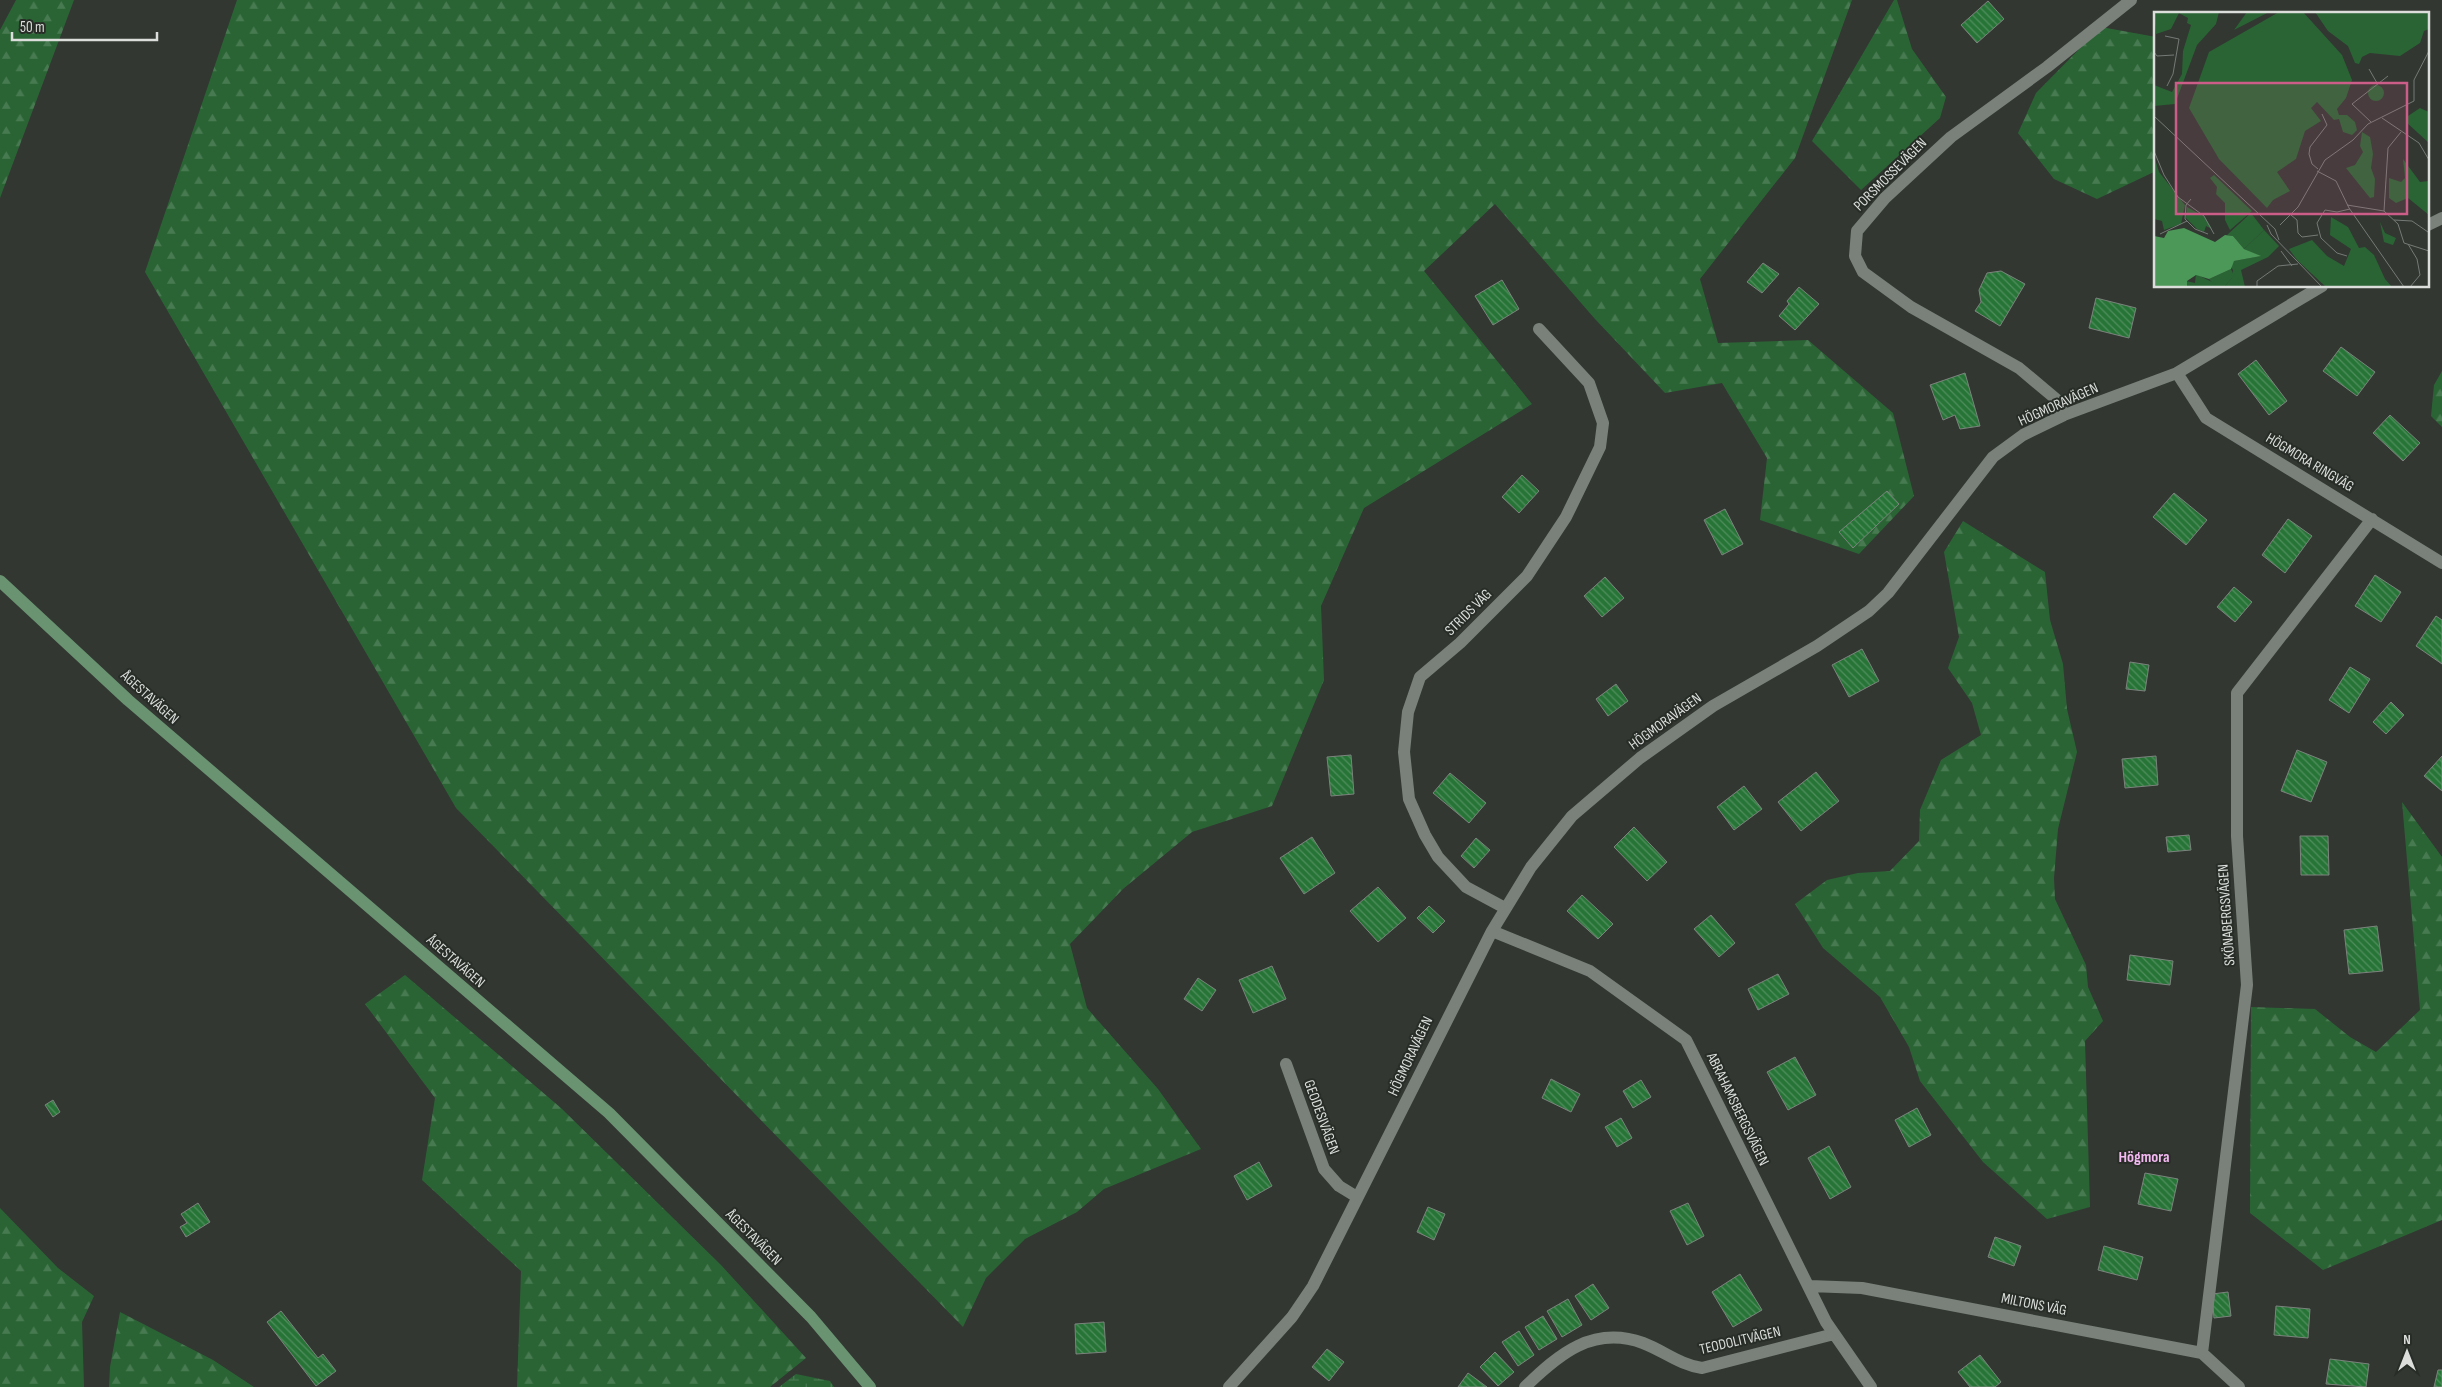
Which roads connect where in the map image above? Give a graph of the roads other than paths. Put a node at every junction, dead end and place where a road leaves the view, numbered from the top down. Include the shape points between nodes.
1 (2132, 0) edge
2 (2442, 218) edge
3 (2430, 224) edge
4 (2319, 288) edge
5 (1539, 329) dead end
6 (2177, 373) junction
7 (2064, 415) junction
8 (2372, 519) junction
9 (2442, 563) edge
10 (0, 581) edge
11 (1505, 908) junction
12 (1492, 931) junction
13 (1286, 1064) dead end
14 (1356, 1197) junction
15 (1810, 1286) junction
16 (1834, 1334) junction
17 (2202, 1353) junction
18 (870, 1387) edge
19 (1229, 1387) edge
20 (1525, 1387) edge
21 (1871, 1387) edge
22 (2239, 1387) edge

1 - 7 street, PORSMOSSEVÄGEN via 1951,137 1885,198 1857,231 1855,256 1863,272 1911,307 2019,368 2056,399
2 - 3 street
4 - 6 street, HÖGMORAVÄGEN
5 - 11 street, STRIDS VÄG via 1589,383 1603,423 1600,447 1566,517 1526,576 1460,643 1420,677 1408,712 1404,752 1409,799 1424,835 1438,857 1466,887
6 - 7 street, HÖGMORAVÄGEN
6 - 8 street, HÖGMORA RINGVÄG via 2206,418
7 - 11 street, HÖGMORAVÄGEN via 2023,435 1993,457 1888,593 1869,611 1818,646 1713,706 1640,758 1572,816 1531,867
8 - 9 street, HÖGMORA RINGVÄG
8 - 17 street, SKÖNABERGSVÄGEN via 2237,693 2237,836 2247,985
10 - 18 main road, ÅGESTAVÄGEN via 128,700 609,1113 811,1317
11 - 12 street, HÖGMORAVÄGEN
12 - 14 street, HÖGMORAVÄGEN
12 - 15 street, ABRAHAMSBERGSVÄGEN via 1590,971 1686,1040
13 - 14 street, GEODESIVÄGEN via 1324,1169 1339,1186
14 - 19 street, HÖGMORAVÄGEN via 1303,1301
15 - 16 street, ABRAHAMSBERGSVÄGEN
15 - 17 street, MILTONS VÄG via 1862,1288
16 - 20 street, TEODOLITVÄGEN via 1702,1368 1686,1366 1643,1343 1614,1337 1596,1338 1570,1349
16 - 21 street, ABRAHAMSBERGSVÄGEN
17 - 22 street

